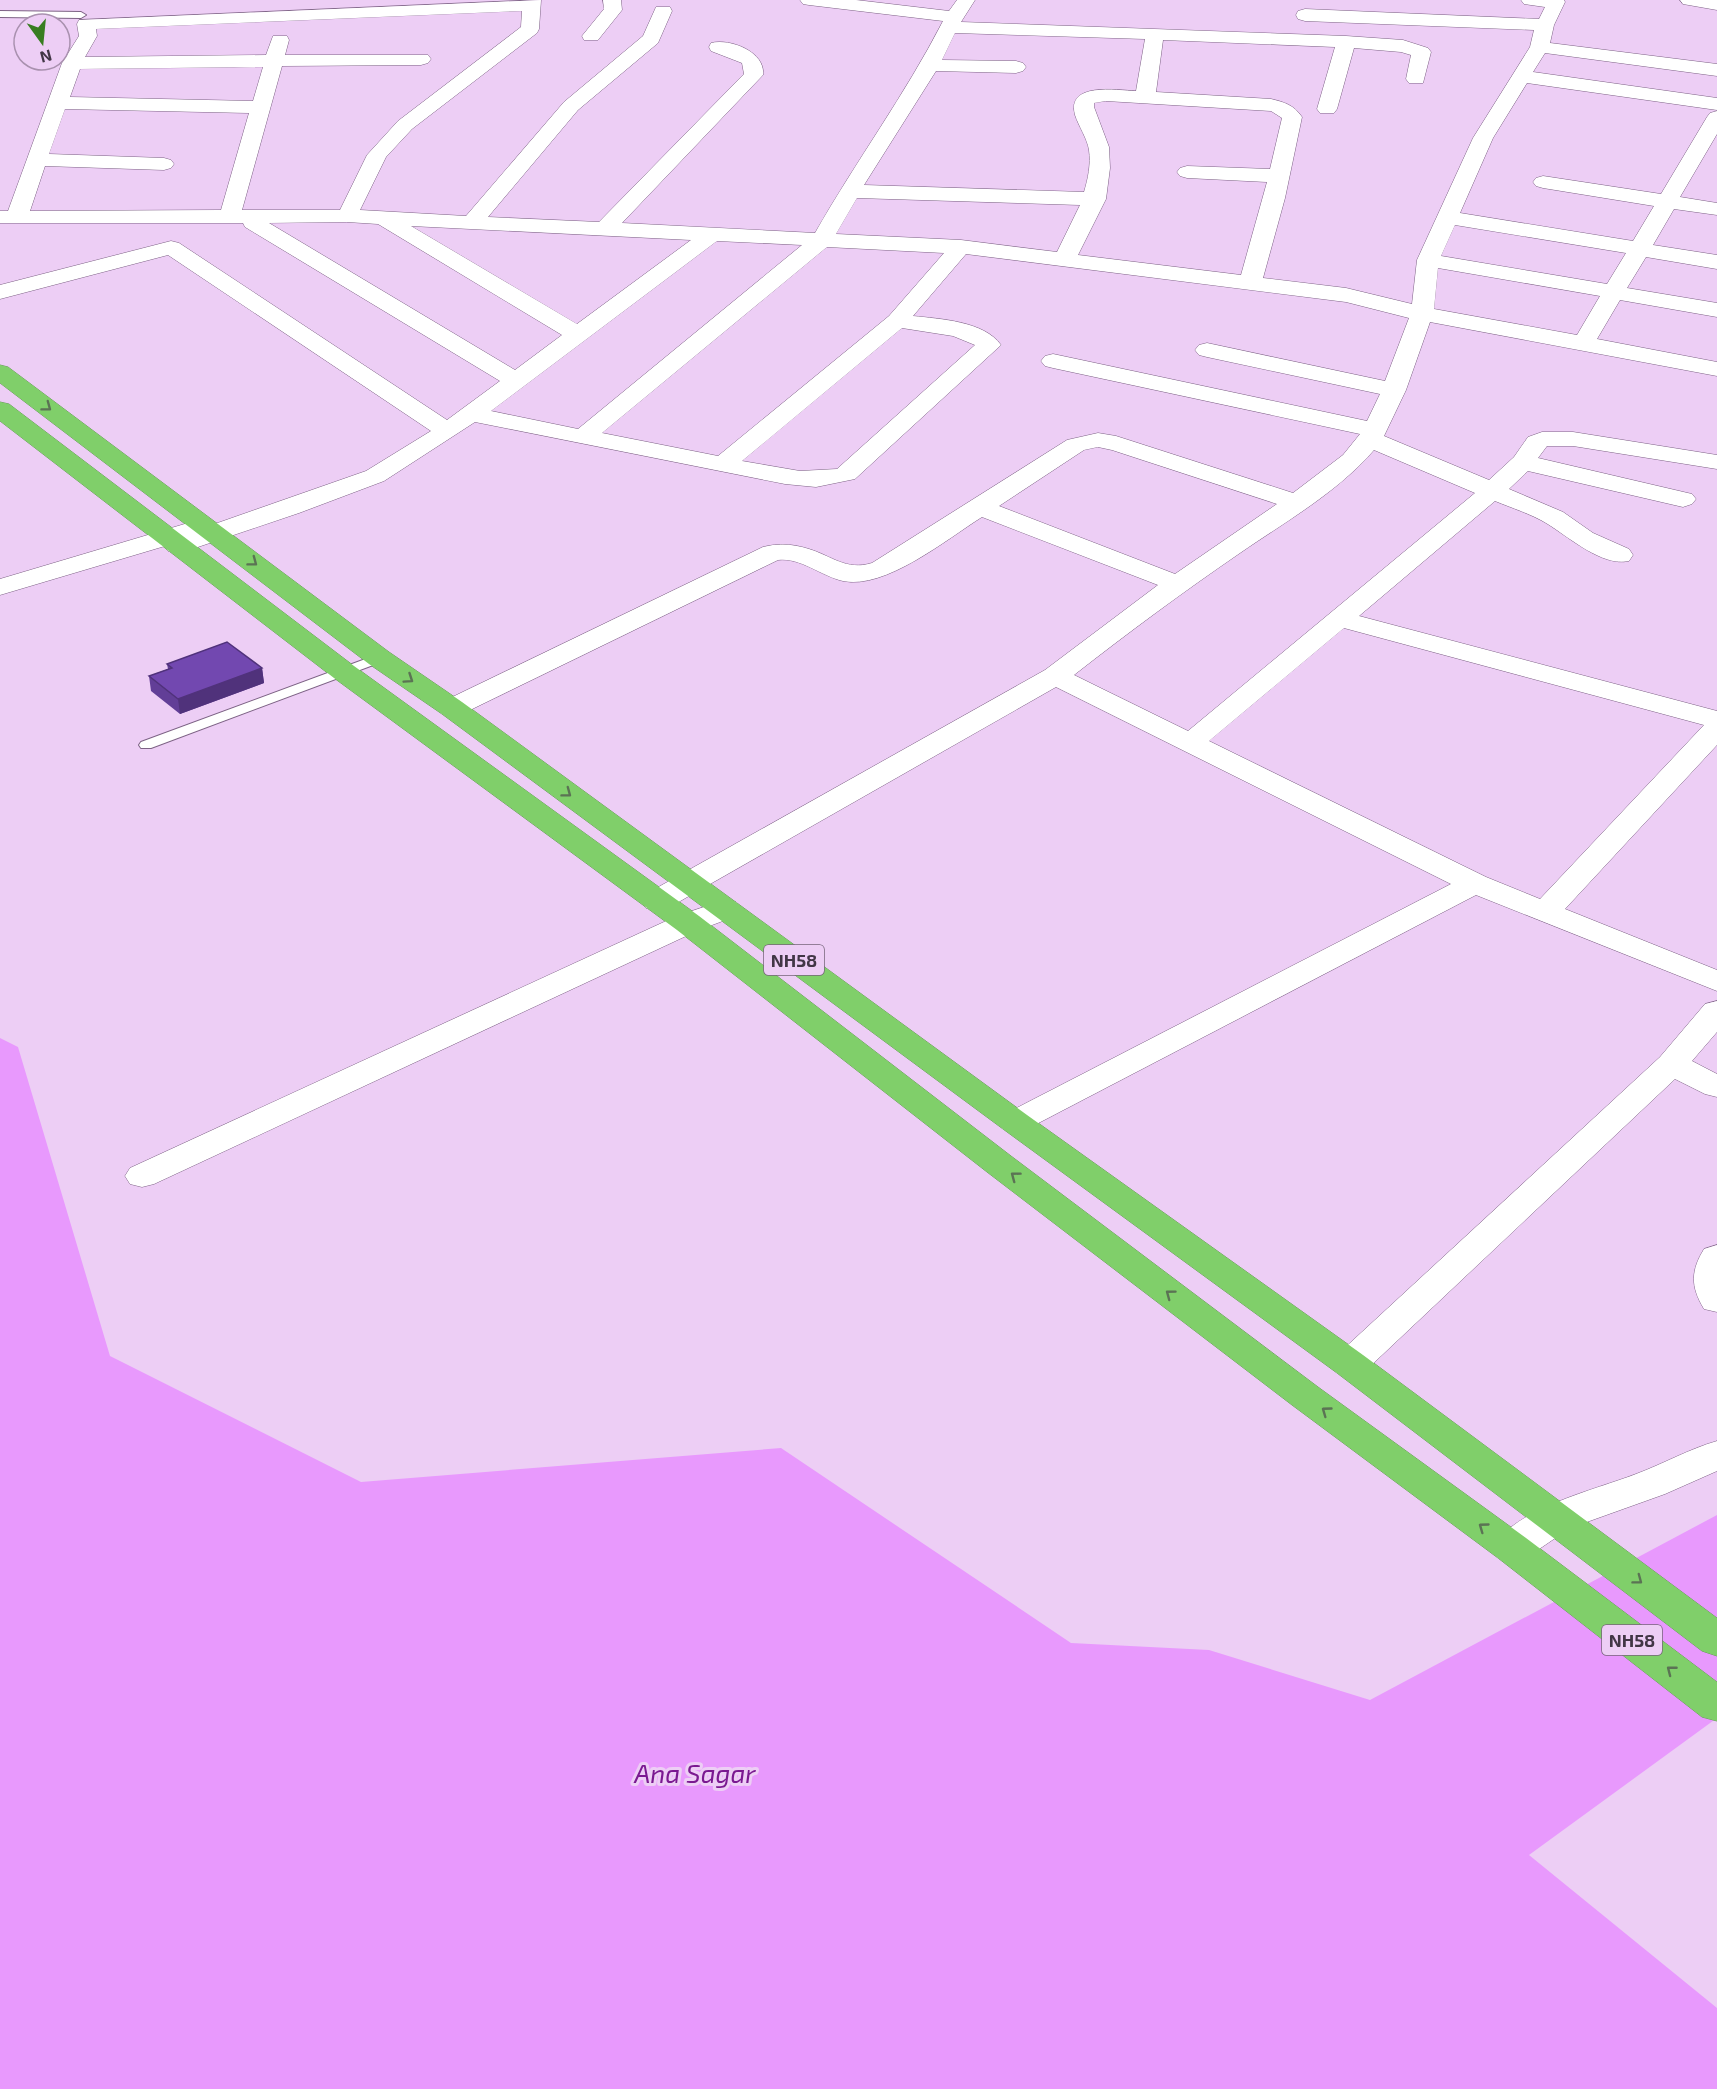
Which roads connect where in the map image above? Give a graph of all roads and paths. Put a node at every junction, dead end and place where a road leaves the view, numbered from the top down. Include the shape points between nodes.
1 (612, 0) edge
2 (809, 0) edge
3 (1530, 0) edge
4 (1689, 0) edge
5 (1557, 1) edge
6 (532, 3) edge
7 (1717, 4) edge
8 (1307, 8) edge
9 (663, 10) dead end
10 (84, 13) edge
11 (0, 14) edge
12 (287, 15) junction
13 (956, 15) edge
14 (1545, 25) junction
15 (1155, 33) junction
16 (591, 36) dead end
17 (1299, 39) junction
18 (1346, 42) junction
19 (718, 47) dead end
20 (1539, 47) junction
21 (421, 59) dead end
22 (275, 60) junction
23 (72, 63) joint
24 (930, 65) junction
25 (1016, 68) dead end
26 (1717, 70) edge
27 (69, 72) edge
28 (1521, 76) junction
29 (1416, 79) dead end
30 (1145, 97) junction
31 (58, 103) junction
32 (1717, 104) edge
33 (261, 107) junction
34 (1327, 109) dead end
35 (1717, 117) edge
36 (1711, 138) edge
37 (37, 160) junction
38 (164, 164) dead end
39 (1186, 172) dead end
40 (1278, 176) junction
41 (1543, 182) dead end
42 (850, 191) junction
43 (1095, 199) junction
44 (1669, 201) junction
45 (1717, 208) edge
46 (230, 216) junction
47 (347, 216) junction
48 (9, 217) edge
49 (382, 217) junction
50 (1448, 217) junction
51 (262, 219) junction
52 (472, 222) junction
53 (605, 228) junction
54 (713, 234) junction
55 (823, 239) junction
56 (188, 243) junction
57 (961, 247) junction
58 (1640, 250) junction
59 (1064, 260) junction
60 (1428, 260) junction
61 (1717, 262) edge
62 (1250, 283) junction
63 (0, 292) edge
64 (1613, 294) junction
65 (1717, 310) edge
66 (1422, 313) junction
67 (897, 321) junction
68 (578, 335) junction
69 (1583, 344) junction
70 (1207, 350) dead end
71 (1053, 361) dead end
72 (1717, 369) edge
73 (0, 372) edge
74 (516, 380) junction
75 (1394, 390) junction
76 (0, 409) edge
77 (471, 414) junction
78 (448, 431) junction
79 (1372, 435) junction
80 (583, 437) junction
81 (1523, 462) junction
82 (1717, 462) edge
83 (723, 464) junction
84 (1492, 491) junction
85 (1683, 499) dead end
86 (1297, 502) junction
87 (980, 507) junction
88 (209, 529) junction
89 (171, 541) junction
90 (1620, 555) dead end
91 (1178, 584) junction
92 (0, 586) edge
93 (1340, 619) junction
94 (379, 658) junction
95 (344, 672) junction
96 (1055, 676) junction
97 (452, 708) junction
98 (1717, 720) edge
99 (1717, 728) edge
100 (1190, 742) junction
101 (146, 744) dead end
102 (689, 884) junction
103 (1475, 884) junction
104 (657, 901) junction
105 (725, 909) junction
106 (1545, 912) junction
107 (688, 924) junction
108 (1712, 973) edge
109 (1717, 1011) edge
110 (1672, 1064) junction
111 (1717, 1087) edge
112 (1015, 1122) junction
113 (142, 1176) dead end
114 (1717, 1257) edge
115 (1717, 1300) edge
116 (1350, 1364) junction
117 (1717, 1455) edge
118 (1556, 1518) junction
119 (1512, 1548) junction
120 (1717, 1640) edge
121 (1717, 1705) edge

1 - 16 street via 613,10
2 - 13 street
3 - 5 street
4 - 7 street
5 - 14 street
6 - 12 street
6 - 47 street via 530,29 405,125 377,155
8 - 14 street
8 - 17 street
9 - 52 street via 651,39 571,106
10 - 11 lane
10 - 12 street
10 - 23 street via 88,36
12 - 22 street
13 - 15 street
13 - 24 street
14 - 20 street
15 - 17 street
15 - 30 street
17 - 18 street
18 - 29 street via 1415,48 1421,52
18 - 34 street
19 - 53 street via 753,62 753,75
20 - 26 street
20 - 28 street
21 - 22 street
22 - 23 street
22 - 33 street
24 - 25 street
24 - 42 street
27 - 31 street
28 - 32 street
28 - 50 street via 1484,138
30 - 40 street via 1271,105 1287,111 1292,117
30 - 43 street via 1106,95 1084,100 1083,109 1100,152
31 - 33 street
31 - 37 street
33 - 46 street
35 - 36 street
36 - 44 street
37 - 38 street
37 - 48 street
39 - 40 street
40 - 62 street
41 - 44 street
42 - 43 street
42 - 55 street
43 - 59 street
44 - 45 street
44 - 58 street
46 - 48 street
46 - 51 street
47 - 49 street
47 - 51 street
49 - 52 street
49 - 68 street
50 - 58 street
50 - 60 street
51 - 56 street
51 - 74 street
52 - 53 street
53 - 54 street
54 - 55 street
54 - 68 street
55 - 57 street
55 - 80 street
56 - 63 street
56 - 78 street
57 - 59 street
57 - 67 street
58 - 61 street
58 - 64 street
59 - 62 street
60 - 64 street
60 - 66 street
62 - 66 street via 1346,295
64 - 65 street
64 - 69 street
66 - 69 street
66 - 75 street
67 - 83 street
67 - 83 street via 970,333 989,345 846,474 800,480
68 - 74 street
69 - 72 street
70 - 75 street
71 - 79 street
73 -> 88 highway, NH58
74 - 77 street
75 - 79 street
76 - 89 highway, NH58
77 - 78 street
77 - 80 street
78 - 88 street via 375,476 290,508
79 - 84 street
79 - 86 street via 1353,460
80 - 83 street
81 - 82 street via 1537,442 1554,437
81 - 84 street
81 - 85 street
84 - 90 street via 1554,517 1584,538
84 - 93 street
86 - 87 street via 1098,440 1076,445
86 - 91 street
87 - 91 street
87 - 97 street via 881,569 866,574 841,573 796,552 772,553
88 - 89 street
88 -> 94 highway, NH58
89 - 92 street
89 - 95 highway, NH58
91 - 96 street
93 - 98 street
93 - 100 street
94 - 95 lane
94 -> 97 highway, NH58
95 - 101 lane
95 - 104 highway, NH58
96 - 100 street
96 - 102 street
97 -> 102 highway, NH58
99 - 106 street
100 - 103 street
102 - 104 street
102 - 105 highway, NH58
103 - 106 street
103 - 112 street
104 - 107 highway, NH58
105 - 107 street
105 - 112 highway, NH58
106 - 108 street
107 - 113 street
119 -> 107 highway, NH58 via 1305,1396
109 - 110 street
110 - 111 street
110 - 116 street
112 - 116 highway, NH58
114 - 115 street via 1711,1266 1710,1286
116 - 118 highway, NH58
117 - 118 street
118 - 119 street
118 -> 120 highway, NH58
121 -> 119 highway, NH58

